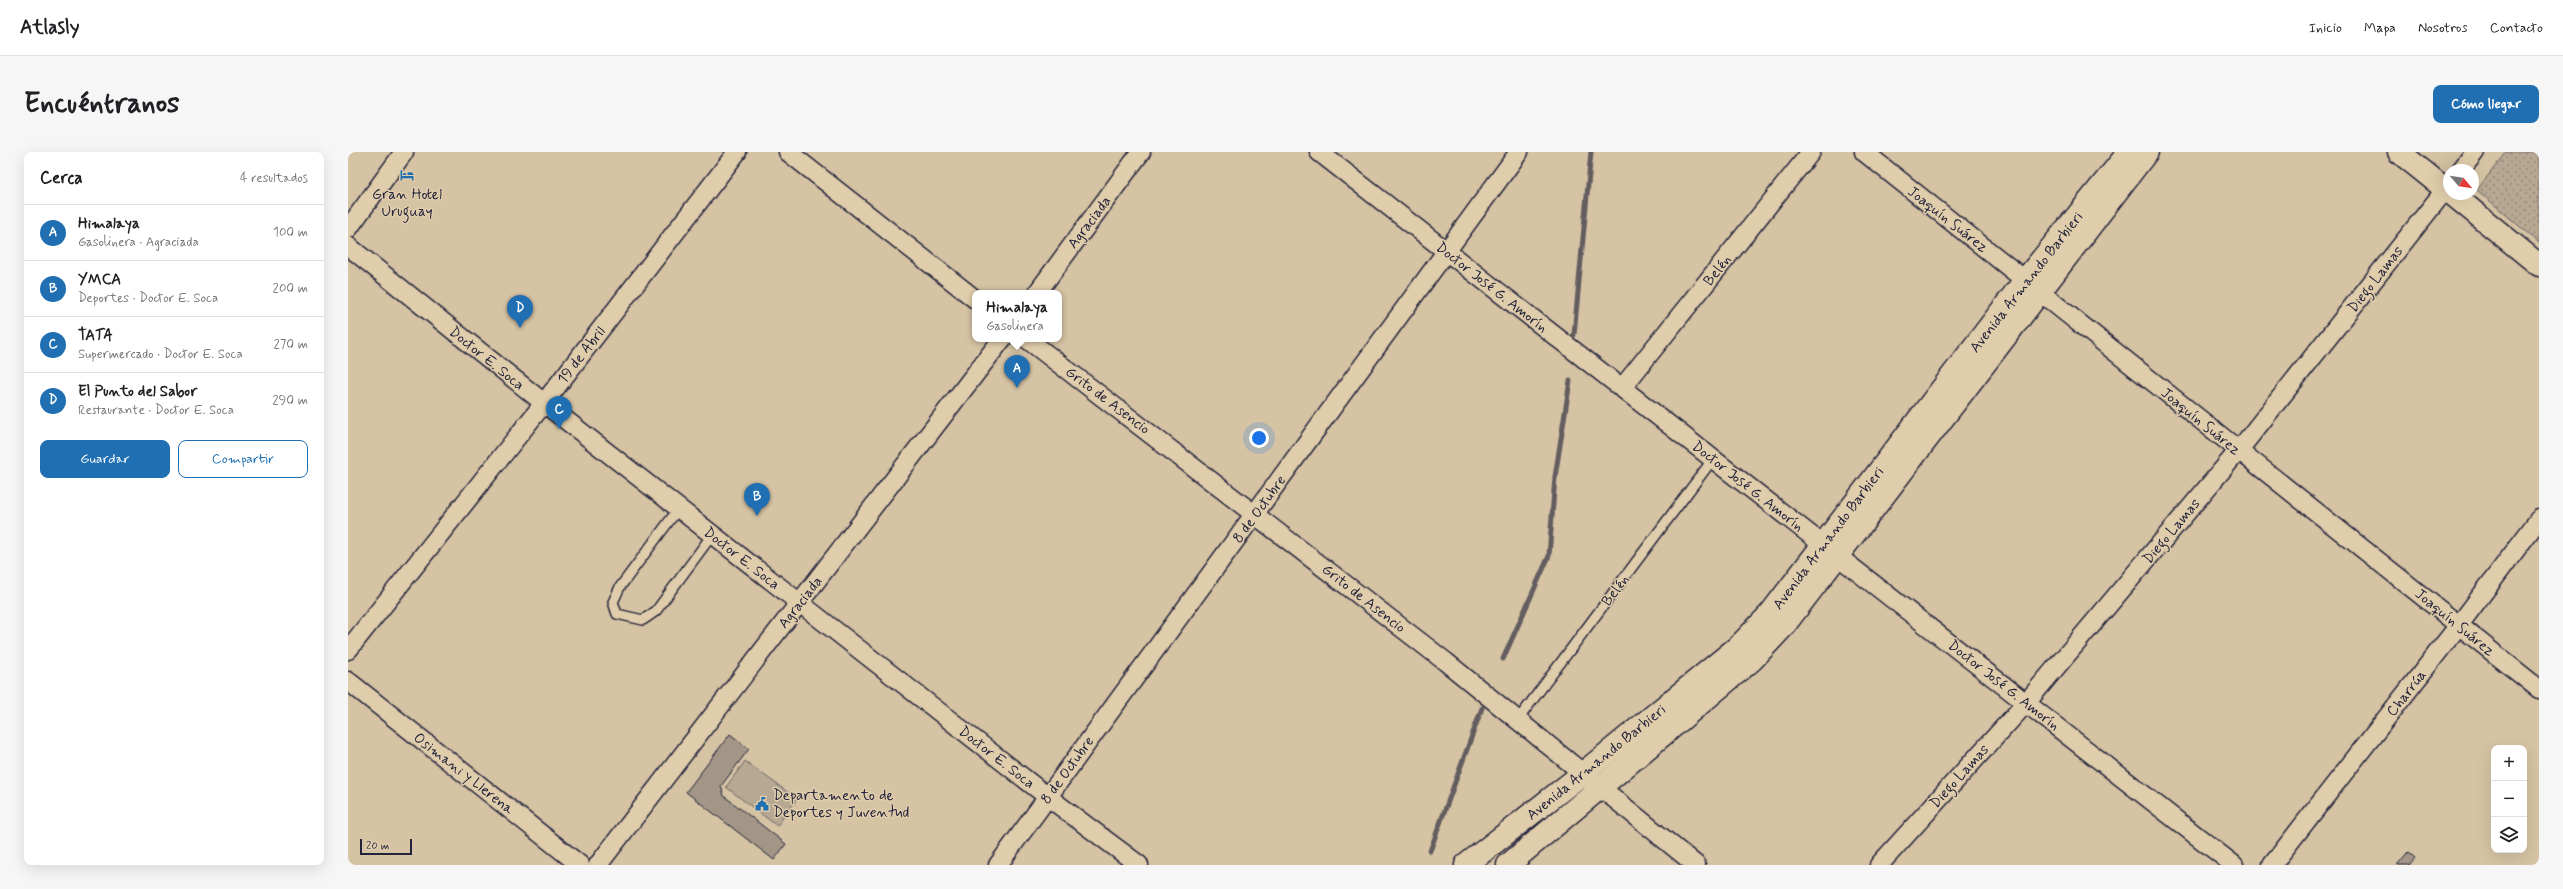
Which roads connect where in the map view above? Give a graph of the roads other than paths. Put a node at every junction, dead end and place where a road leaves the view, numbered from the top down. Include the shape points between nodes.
1 (404, 152) edge
2 (737, 152) edge
3 (788, 152) edge
4 (1141, 152) edge
5 (1319, 152) edge
6 (1519, 152) edge
7 (1811, 152) edge
8 (1864, 152) edge
9 (2129, 152) edge
10 (2147, 152) edge
11 (2399, 152) edge
12 (2475, 152) edge
13 (2466, 164) edge
14 (2443, 185) edge
15 (2443, 197) edge
16 (2461, 200) edge
17 (348, 229) edge
18 (348, 246) edge
19 (1447, 252) junction
20 (2539, 265) edge
21 (2033, 286) junction
22 (1038, 290) edge
23 (972, 297) edge
24 (1000, 342) edge
25 (1031, 342) edge
26 (1622, 388) junction
27 (544, 403) junction
28 (2239, 450) junction
29 (1713, 459) junction
30 (679, 508) junction
31 (1256, 514) junction
32 (2539, 519) edge
33 (712, 535) junction
34 (1830, 550) junction
35 (799, 602) junction
36 (2459, 626) junction
37 (348, 650) edge
38 (348, 681) edge
39 (2539, 689) edge
40 (2026, 703) junction
41 (1517, 721) junction
42 (1582, 774) junction
43 (1600, 789) junction
44 (1048, 797) junction
45 (580, 865) edge
46 (598, 865) edge
47 (998, 865) edge
48 (1140, 865) edge
49 (1466, 865) edge
50 (1508, 865) edge
51 (1696, 865) edge
52 (1879, 865) edge
53 (2234, 865) edge
54 (2272, 865) edge

1 - 17 street
2 - 27 street, 19 de Abril
3 - 23 street
4 - 22 street, Agraciada
5 - 19 street, Doctor José G. Amorín
6 - 19 street, 8 de Octubre
7 - 26 street, Belén
8 - 21 street, Joaquín Suárez
9 - 21 street, Avenida Armando Barbieri
10 - 21 street, Avenida Armando Barbieri
11 - 14 street
12 - 13 street
15 - 28 street, Diego Lamas
16 - 20 street
18 - 27 street, Doctor E. Soca
19 - 26 street, Doctor José G. Amorín
19 - 31 street, 8 de Octubre
21 - 28 street, Joaquín Suárez
21 - 34 street, Avenida Armando Barbieri
24 - 35 street, Agraciada
25 - 31 street, Grito de Asencio
26 - 29 street, Doctor José G. Amorín
27 - 30 street, Doctor E. Soca
27 - 37 street, 19 de Abril
28 - 36 street, Joaquín Suárez
28 - 40 street, Diego Lamas
29 - 34 street, Doctor José G. Amorín
29 - 41 lane, Belén
30 - 33 street, Doctor E. Soca
30 - 33 lane via 620,587 613,602 617,614 643,620 656,611
31 - 41 street, Grito de Asencio via 1446,662
31 - 44 street, 8 de Octubre
32 - 36 street, Charrúa
33 - 35 street, Doctor E. Soca
34 - 40 street, Doctor José G. Amorín
34 - 42 street, Avenida Armando Barbieri via 1740,645
34 - 43 street, Avenida Armando Barbieri via 1782,627 1752,660
35 - 44 street, Doctor E. Soca
35 - 46 street, Agraciada
36 - 39 street, Joaquín Suárez
36 - 54 street, Charrúa
38 - 45 street, Osimani y Llerena
40 - 52 street, Diego Lamas
40 - 53 street, Doctor José G. Amorín
41 - 42 street, Grito de Asencio
42 - 43 street, Grito de Asencio
42 - 49 street, Avenida Armando Barbieri
43 - 50 street, Avenida Armando Barbieri
43 - 51 street, Grito de Asencio
44 - 47 street, 8 de Octubre
44 - 48 street, Doctor E. Soca

